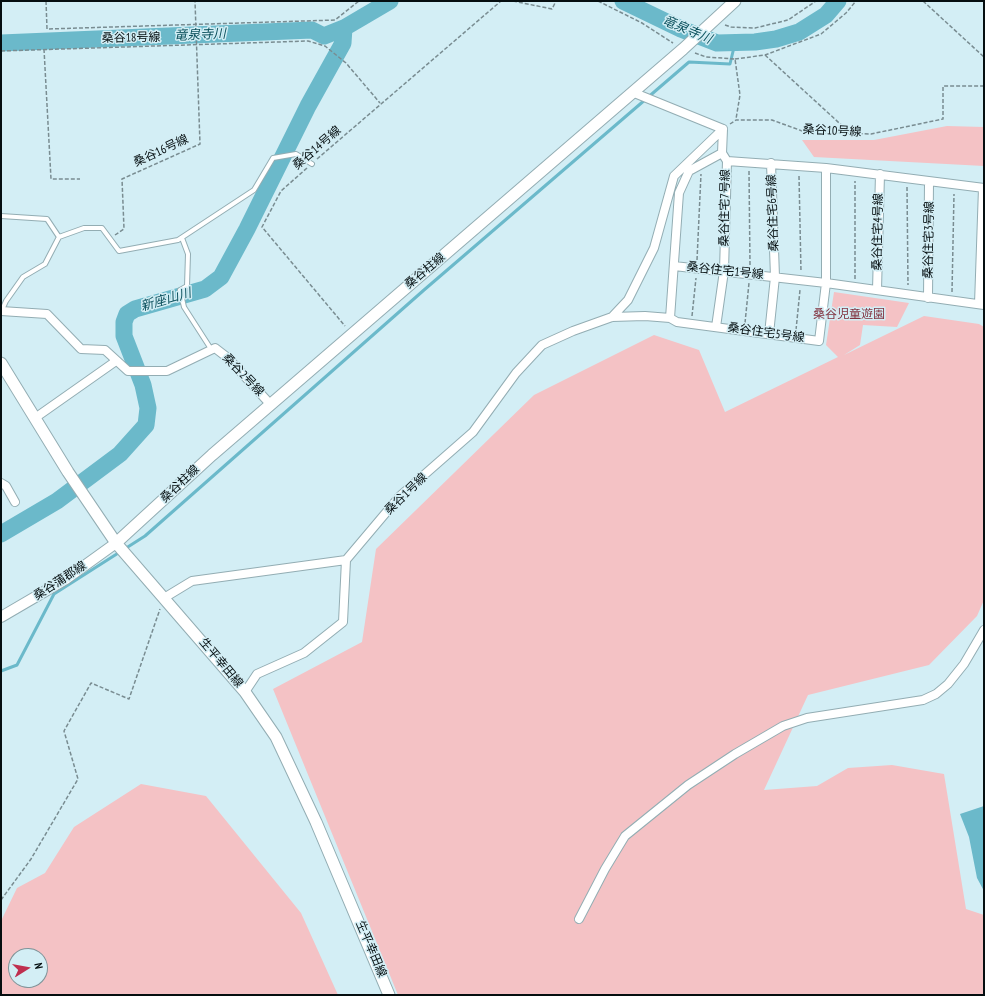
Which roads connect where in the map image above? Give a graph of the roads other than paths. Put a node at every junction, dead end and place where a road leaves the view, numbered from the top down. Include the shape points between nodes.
1 (735, 1) edge
2 (632, 92) junction
3 (723, 129) junction
4 (722, 153) junction
5 (727, 161) junction
6 (771, 163) junction
7 (312, 164) road end
8 (826, 168) junction
9 (880, 174) junction
10 (929, 182) junction
11 (984, 188) edge
12 (1, 216) edge
13 (59, 237) junction
14 (182, 238) junction
15 (674, 266) junction
16 (724, 271) junction
17 (775, 277) junction
18 (826, 283) junction
19 (877, 290) junction
20 (928, 298) junction
21 (982, 305) edge
22 (2, 311) edge
23 (612, 317) junction
24 (670, 318) junction
25 (716, 327) junction
26 (769, 334) junction
27 (211, 349) junction
28 (116, 361) junction
29 (1, 363) edge
30 (271, 405) junction
31 (35, 418) junction
32 (1, 483) edge
33 (15, 502) dead end
34 (116, 543) junction
35 (346, 560) junction
36 (164, 598) junction
37 (1, 617) edge
38 (984, 630) edge
39 (245, 692) junction
40 (579, 919) dead end
41 (389, 995) edge

1 - 2 main road, 桑谷柱線
2 - 3 street
2 - 30 main road, 桑谷柱線
3 - 4 street
3 - 23 street via 674,176 654,248 628,300
4 - 5 street
4 - 15 street, 桑谷住宅1号線 via 689,171 679,193
5 - 6 street
5 - 16 street, 桑谷住宅7号線
6 - 8 street
6 - 17 street, 桑谷住宅6号線
7 - 14 lane via 296,154 273,158 254,190
8 - 9 street
8 - 18 street, 桑谷住宅5号線
9 - 10 street
9 - 19 street, 桑谷住宅4号線
10 - 11 street
10 - 20 street, 桑谷住宅3号線
11 - 21 street
12 - 13 lane via 47,219
13 - 14 lane via 84,228 102,228 119,251
13 - 22 lane via 45,264 23,277
14 - 27 lane via 188,254 187,286 180,290 184,307
15 - 16 street, 桑谷住宅1号線
15 - 24 street
16 - 17 street, 桑谷住宅1号線
16 - 25 street, 桑谷住宅7号線
17 - 18 street, 桑谷住宅1号線
17 - 26 street, 桑谷住宅6号線
18 - 19 street, 桑谷住宅1号線
18 - 26 street, 桑谷住宅5号線 via 819,341
19 - 20 street, 桑谷住宅1号線
20 - 21 street, 桑谷住宅1号線
22 - 28 street, 桑谷2号線 via 47,314 81,349 105,350
23 - 24 street, 桑谷住宅5号線
23 - 35 street, 桑谷1号線 via 542,345 516,374 473,432 400,496
24 - 25 street, 桑谷住宅5号線 via 677,322
25 - 26 street, 桑谷住宅5号線
27 - 28 street, 桑谷2号線 via 167,371 128,371
27 - 30 street, 桑谷2号線 via 215,348 228,358
28 - 31 street
29 - 31 main road, 生平幸田線
30 - 34 main road, 桑谷柱線
31 - 34 main road, 生平幸田線
32 - 33 street via 6,486
34 - 36 main road, 生平幸田線
34 - 37 street, 桑谷蒲郡線 via 66,579
35 - 36 street via 192,581
35 - 39 street via 343,622 304,653 257,674
36 - 39 main road, 生平幸田線
38 - 40 street via 964,664 936,694 923,700 807,718 783,726 688,785 625,836
39 - 41 main road, 生平幸田線 via 276,737 294,772

